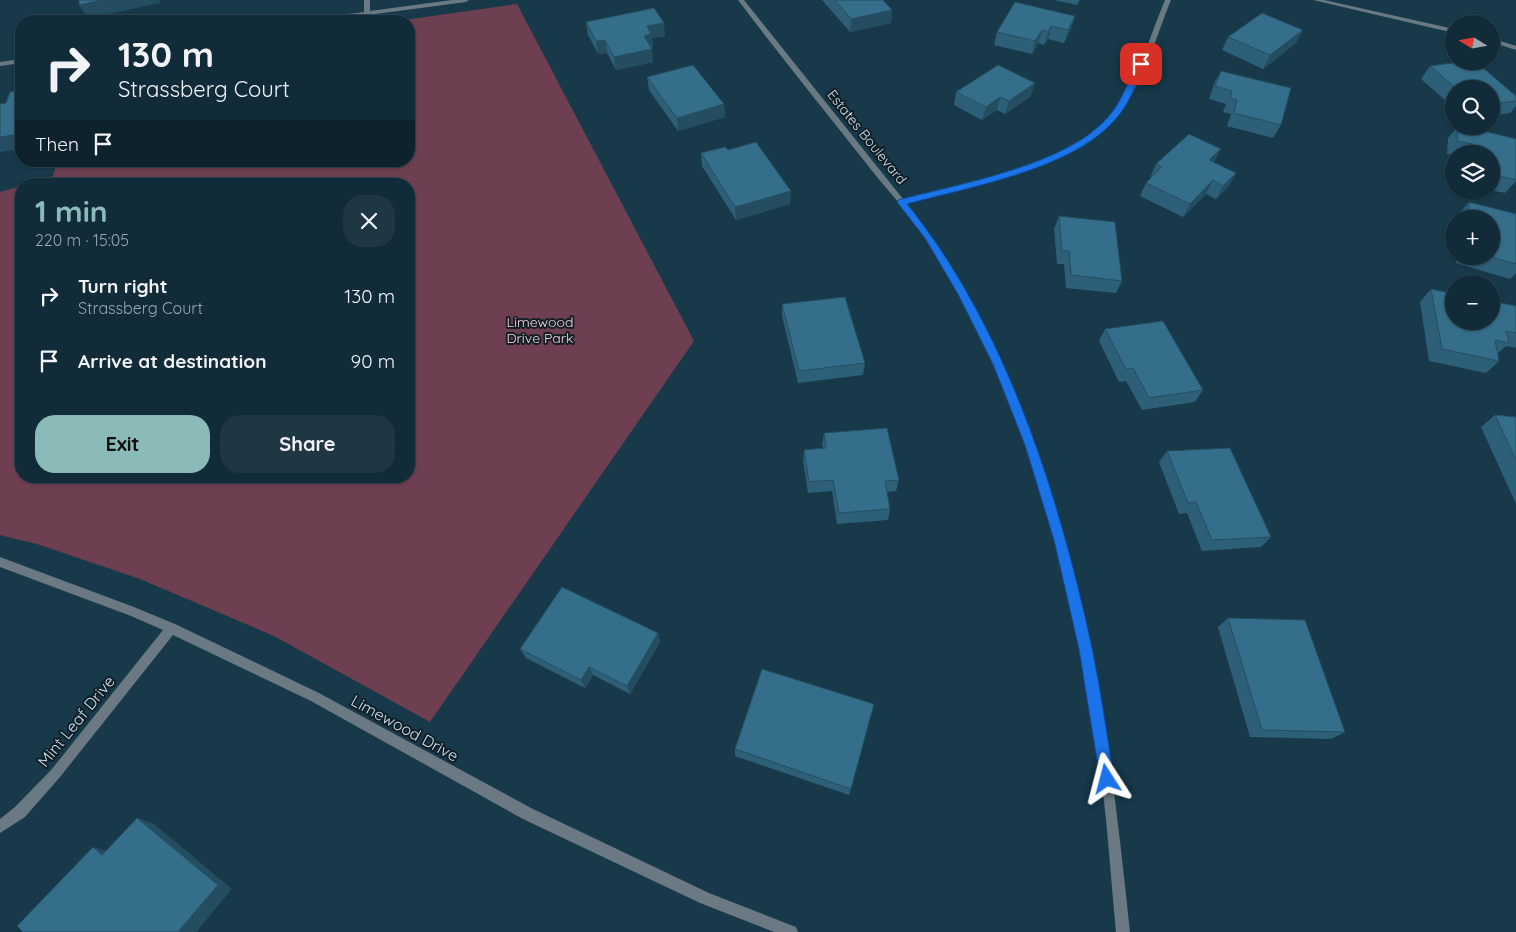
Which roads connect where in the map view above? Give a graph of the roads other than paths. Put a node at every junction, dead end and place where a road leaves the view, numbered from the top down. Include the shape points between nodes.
1 (367, 0) edge
2 (466, 0) edge
3 (741, 0) edge
4 (1168, 0) edge
5 (1316, 0) edge
6 (367, 14) junction
7 (359, 15) edge
8 (1445, 29) edge
9 (1500, 43) edge
10 (1516, 48) edge
11 (15, 62) edge
12 (0, 64) edge
13 (901, 202) junction
14 (0, 562) edge
15 (171, 628) junction
16 (0, 827) edge
17 (791, 932) edge
18 (1123, 932) edge

1 - 6 street
2 - 6 street
3 - 13 street, Estates Boulevard
4 - 13 street via 1127,96 1111,119 1089,138 1030,167
5 - 8 street
6 - 7 street
9 - 10 street
11 - 12 street
13 - 18 street, Estates Boulevard via 933,244 963,294 998,364 1030,445 1060,540 1086,649 1107,779
14 - 15 street, Limewood Drive
15 - 16 street, Mint Leaf Drive via 56,773 20,812
15 - 17 street, Limewood Drive via 315,697 528,814 704,898

